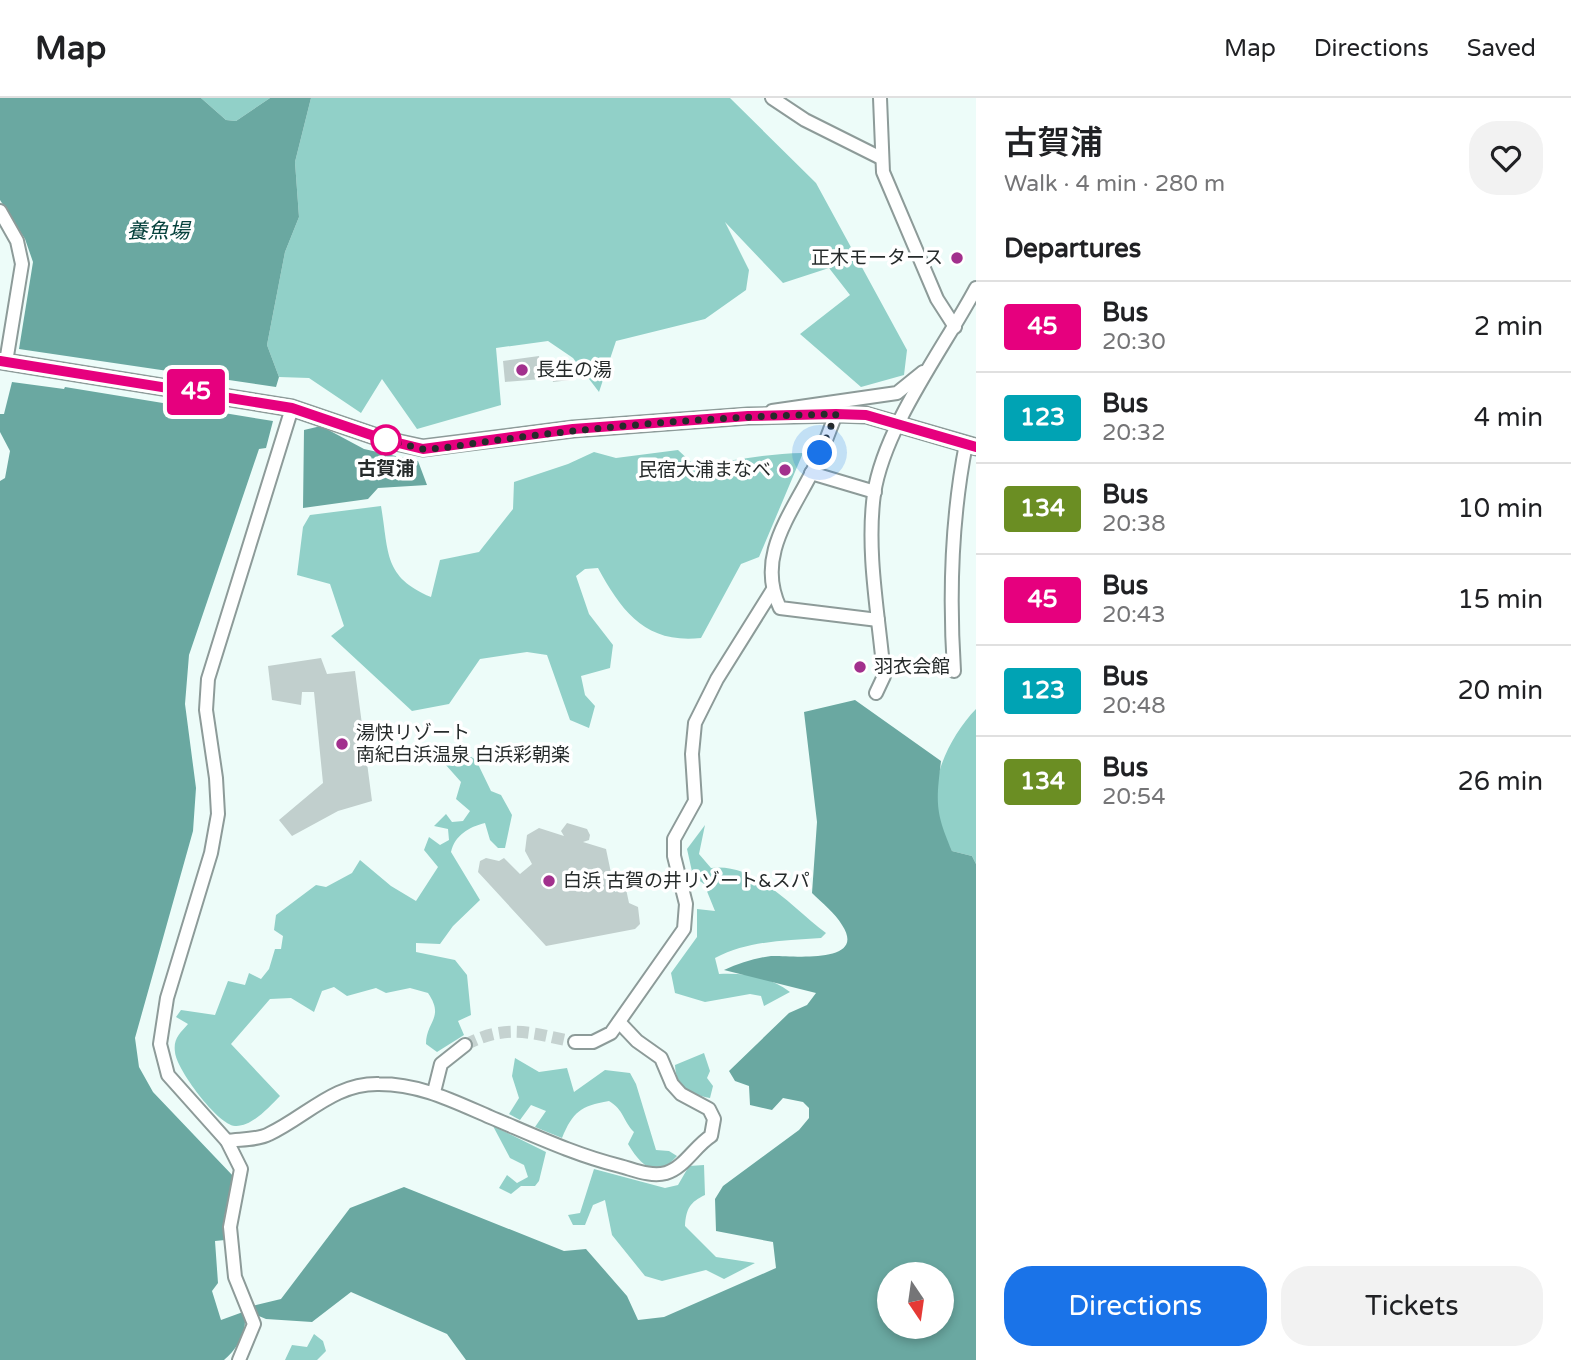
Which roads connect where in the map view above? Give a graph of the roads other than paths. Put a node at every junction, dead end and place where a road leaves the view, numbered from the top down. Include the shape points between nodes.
1 (772, 98) edge
2 (880, 98) edge
3 (881, 158) junction
4 (0, 211) edge
5 (976, 288) edge
6 (955, 327) junction
7 (936, 358) junction
8 (3, 361) edge
9 (292, 408) junction
10 (836, 414) junction
11 (748, 416) junction
12 (900, 423) junction
13 (971, 445) edge
14 (811, 473) junction
15 (875, 492) junction
16 (772, 591) junction
17 (878, 620) junction
18 (954, 671) dead end
19 (876, 693) dead end
20 (619, 1022) junction
21 (575, 1042) tunnel mouth
22 (465, 1045) tunnel mouth
23 (434, 1092) junction
24 (227, 1141) junction
25 (239, 1360) edge

1 - 3 street
2 - 3 street
3 - 6 street via 937,299
4 - 8 street via 17,241 22,264
5 - 6 street
6 - 7 street
7 - 11 street via 897,393 802,404
7 - 12 street
8 - 9 main road
9 - 11 main road via 423,449 573,429
9 - 24 street via 208,679 206,710 218,814 211,853 167,998 160,1044 168,1075
10 - 11 main road
10 - 12 main road
10 - 14 street
12 - 13 main road
12 - 15 street
13 - 18 street via 956,497 951,554
14 - 15 street
14 - 16 street via 772,556
15 - 17 street via 872,524
16 - 17 street via 780,608
16 - 20 street via 695,723 695,801 674,839 686,904 684,929
17 - 19 street via 884,676
20 - 21 street via 611,1033 593,1042
20 - 23 street via 661,1058 681,1094 709,1109 715,1119 711,1136 670,1172 641,1172 564,1149
22 - 23 street via 441,1064
23 - 24 street via 354,1085 267,1135
24 - 25 street via 241,1169 230,1227 234,1277 254,1324

